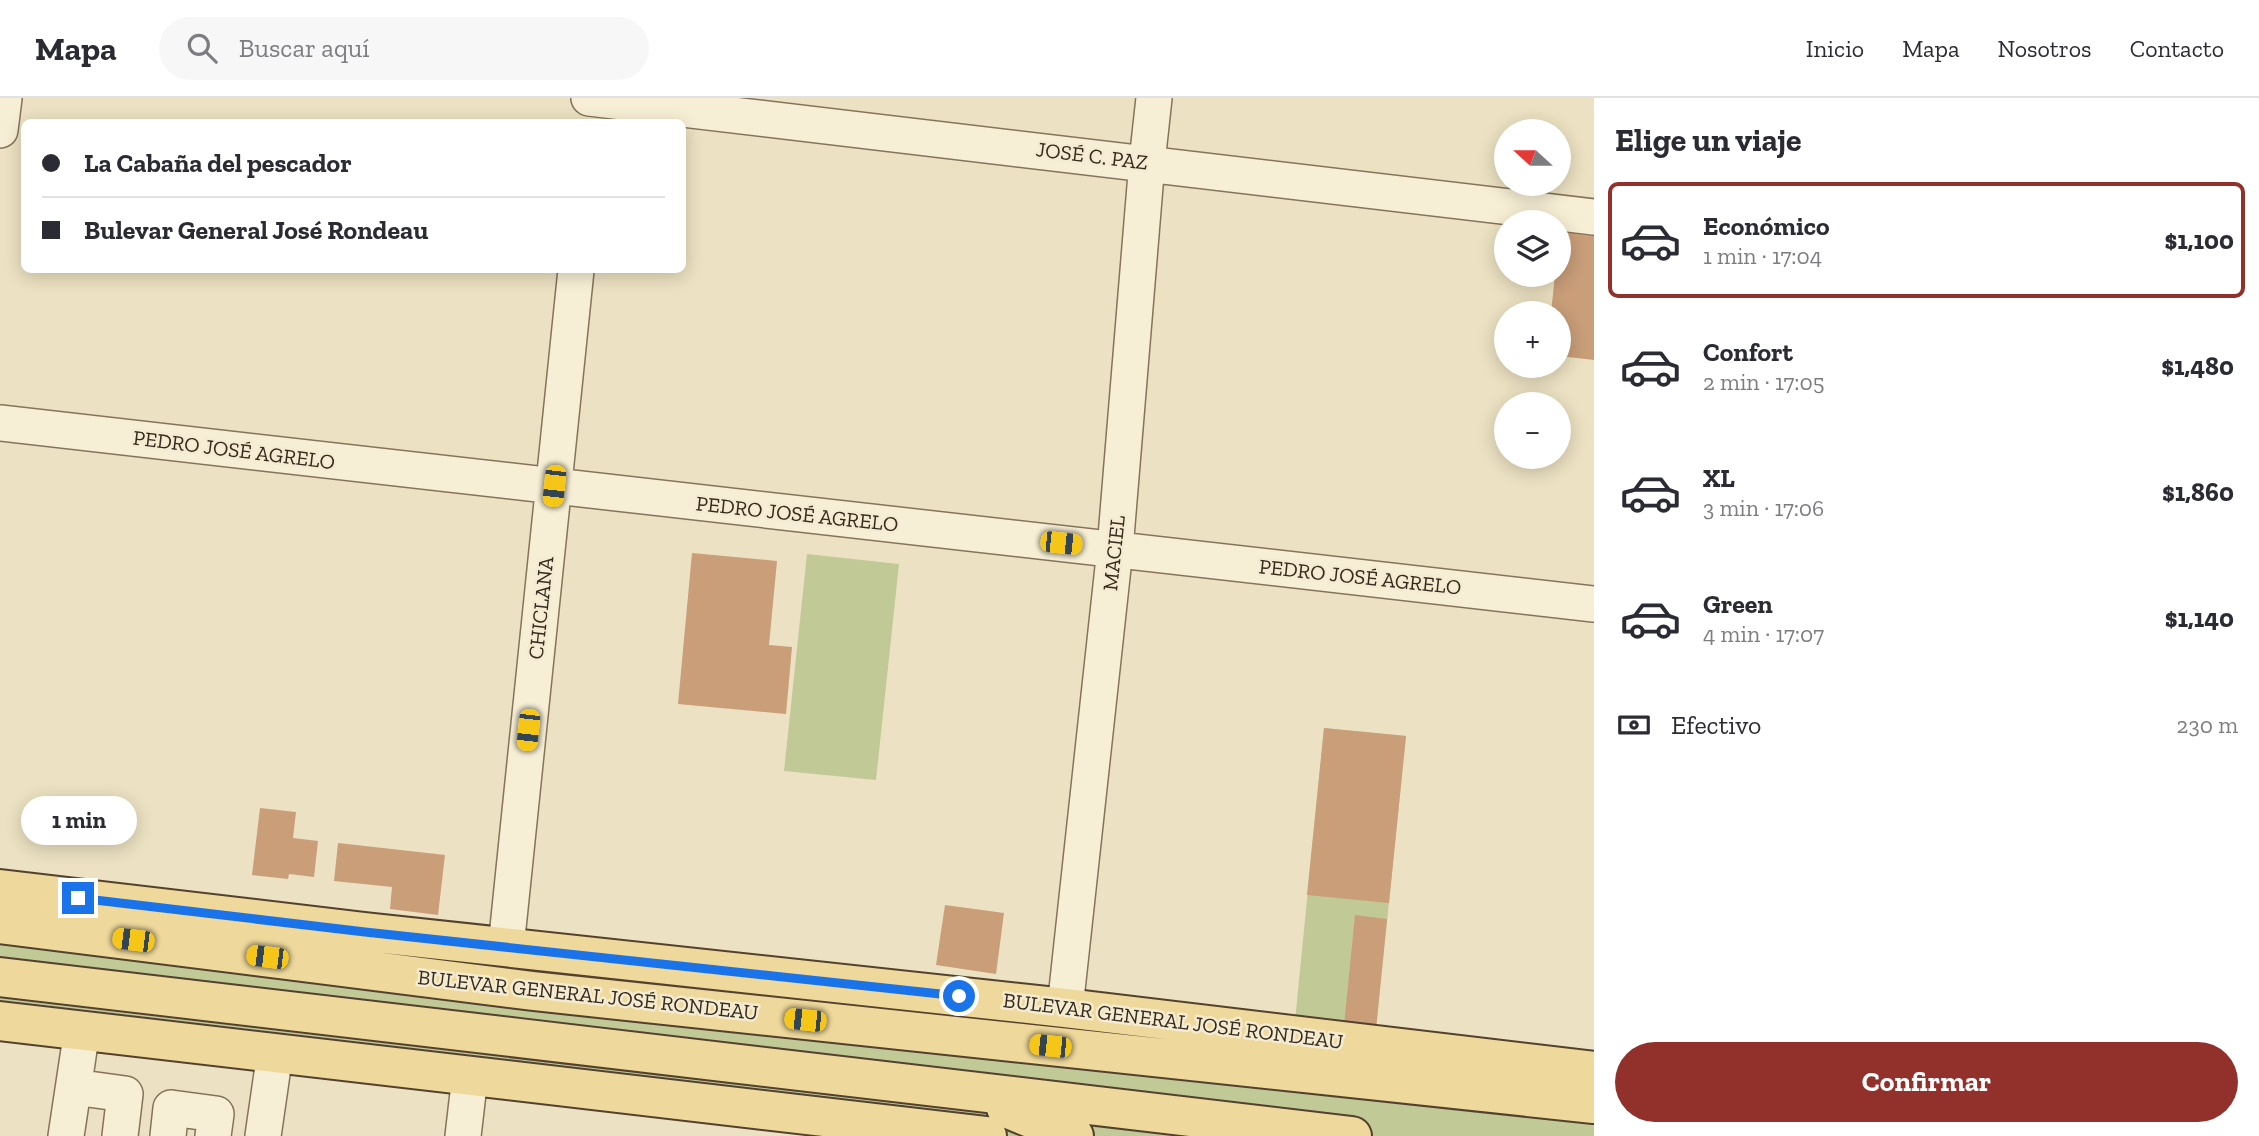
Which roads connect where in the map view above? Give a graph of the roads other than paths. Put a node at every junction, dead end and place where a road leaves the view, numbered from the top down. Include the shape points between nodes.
1 (4, 98) edge
2 (592, 98) edge
3 (1154, 98) edge
4 (591, 119) edge
5 (0, 130) edge
6 (1147, 162) junction
7 (1594, 217) edge
8 (576, 273) edge
9 (0, 423) edge
10 (554, 486) junction
11 (1115, 550) junction
12 (1594, 604) edge
13 (0, 889) edge
14 (0, 924) edge
15 (365, 932) junction
16 (506, 947) junction
17 (0, 977) edge
18 (533, 991) junction
19 (1065, 1008) junction
20 (0, 1021) edge
21 (82, 1030) junction
22 (275, 1053) junction
23 (1594, 1071) edge
24 (470, 1076) junction
25 (74, 1087) junction
26 (962, 1090) junction
27 (1594, 1104) edge
28 (66, 1136) edge
29 (120, 1136) edge
30 (168, 1136) edge
31 (213, 1136) edge
32 (264, 1136) edge
33 (463, 1136) edge
34 (987, 1136) edge
35 (1074, 1136) edge
36 (1352, 1136) edge

1 - 5 street
2 - 4 street
2 - 6 street, JOSÉ C. PAZ
3 - 6 street, MACIEL
6 - 7 street, JOSÉ C. PAZ
6 - 11 street, MACIEL
8 - 10 street, CHICLANA
9 - 10 street, PEDRO JOSÉ AGRELO
10 - 11 street, PEDRO JOSÉ AGRELO
10 - 16 street, CHICLANA
11 - 12 street, PEDRO JOSÉ AGRELO
11 - 19 street, MACIEL
13 - 15 main road, BULEVAR GENERAL JOSÉ RONDEAU
14 - 18 main road, BULEVAR GENERAL JOSÉ RONDEAU
15 - 16 main road, BULEVAR GENERAL JOSÉ RONDEAU
15 - 18 main road
16 - 19 main road, BULEVAR GENERAL JOSÉ RONDEAU
17 - 26 main road
18 - 27 main road, BULEVAR GENERAL JOSÉ RONDEAU
19 - 23 main road, BULEVAR GENERAL JOSÉ RONDEAU
20 - 21 main road
21 - 22 main road
21 - 25 street
22 - 24 main road
22 - 32 street
24 - 33 street
24 - 34 main road
25 - 28 street
25 - 29 street via 125,1094
26 - 35 main road
26 - 36 main road
30 - 31 street via 171,1108 216,1114

